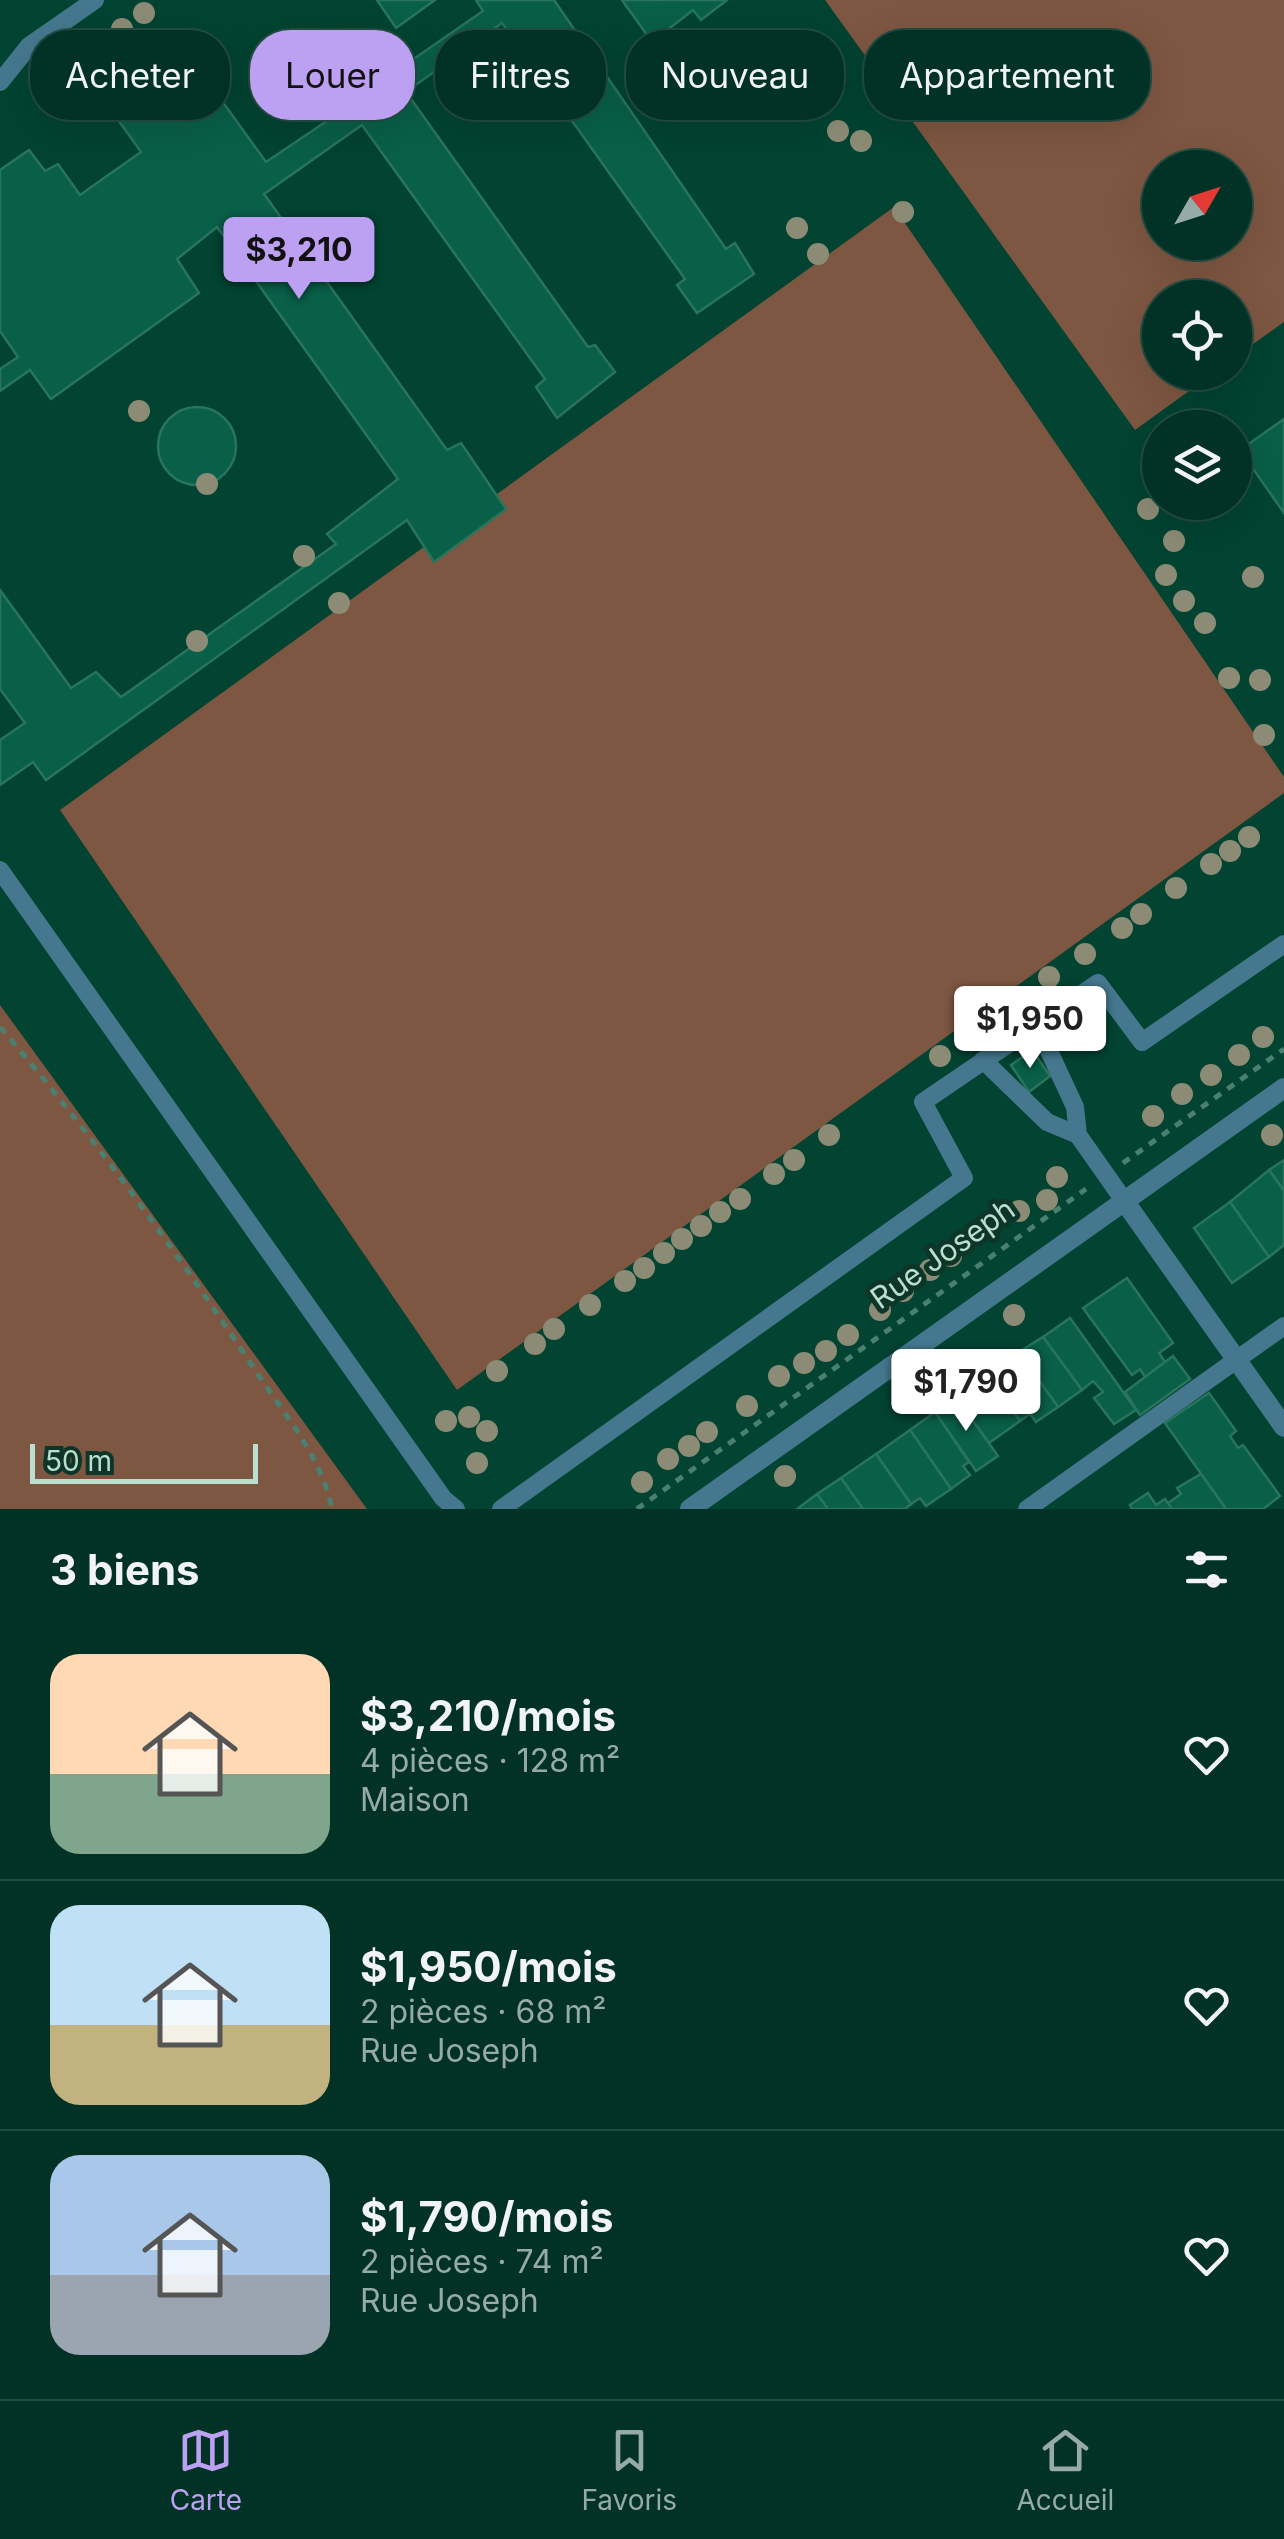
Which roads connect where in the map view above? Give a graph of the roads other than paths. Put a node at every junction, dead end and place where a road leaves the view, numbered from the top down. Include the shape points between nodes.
1 (95, 0) edge
2 (0, 82) edge
3 (0, 870) edge
4 (1284, 944) edge
5 (1036, 1023) junction
6 (983, 1060) junction
7 (1284, 1088) edge
8 (1078, 1135) junction
9 (1124, 1202) junction
10 (1284, 1326) edge
11 (1236, 1360) junction
12 (1284, 1427) edge
13 (456, 1509) edge
14 (501, 1509) edge
15 (690, 1509) edge
16 (1027, 1509) edge

1 - 2 lane via 29,46
3 - 13 lane
4 - 5 lane via 1142,1042 1098,983
5 - 6 lane
5 - 8 lane via 1076,1107
6 - 8 lane via 1047,1122
6 - 14 lane via 923,1102 964,1178
7 - 9 street, Rue Joseph
8 - 9 lane
9 - 11 street
9 - 15 street, Rue Joseph
10 - 11 lane
11 - 12 street
11 - 16 lane

